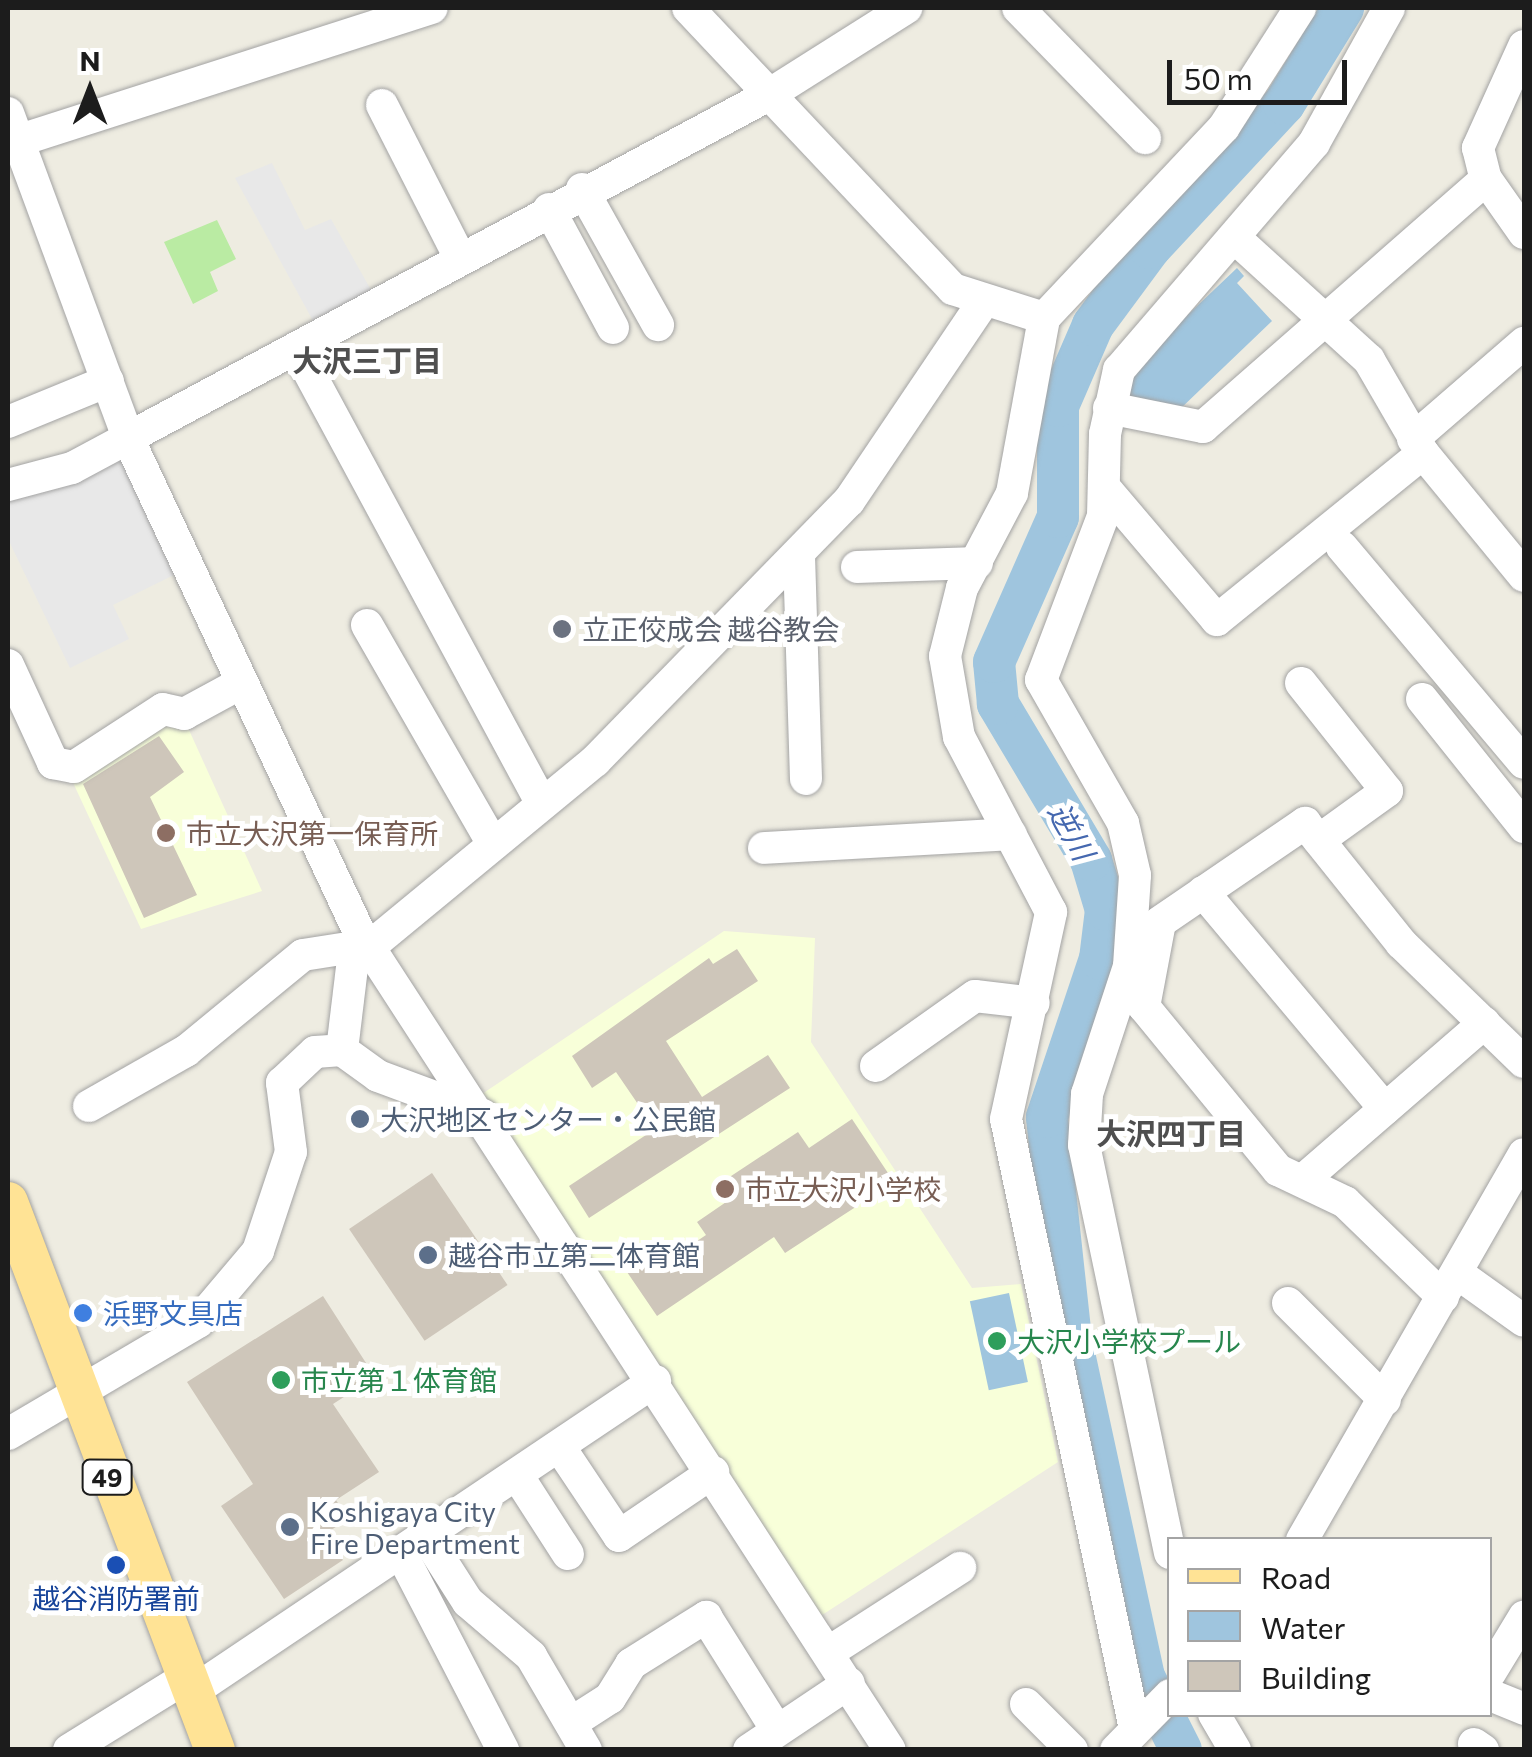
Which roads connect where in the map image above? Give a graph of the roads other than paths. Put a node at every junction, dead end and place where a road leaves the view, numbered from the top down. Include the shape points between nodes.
1 (432, 8) edge
2 (688, 8) edge
3 (906, 8) edge
4 (1018, 8) edge
5 (1300, 8) edge
6 (1389, 8) edge
7 (1524, 46) edge
8 (767, 96) junction
9 (382, 105) dead end
10 (11, 132) edge
11 (1145, 138) dead end
12 (1486, 179) junction
13 (582, 189) junction
14 (548, 208) junction
15 (1524, 233) edge
16 (1235, 238) junction
17 (459, 256) junction
18 (983, 302) junction
19 (1044, 318) junction
20 (1322, 322) junction
21 (658, 326) dead end
22 (613, 328) dead end
23 (1524, 343) edge
24 (296, 348) junction
25 (108, 381) junction
26 (1109, 408) junction
27 (8, 422) edge
28 (128, 438) junction
29 (1418, 446) junction
30 (8, 484) edge
31 (1105, 488) junction
32 (1342, 547) dead end
33 (1518, 555) edge
34 (799, 556) junction
35 (976, 563) junction
36 (857, 568) dead end
37 (367, 625) dead end
38 (8, 664) edge
39 (242, 683) junction
40 (1300, 684) dead end
41 (1422, 699) dead end
42 (1524, 764) edge
43 (806, 779) dead end
44 (542, 804) junction
45 (1524, 827) edge
46 (1011, 834) junction
47 (1319, 840) junction
48 (492, 844) junction
49 (764, 848) dead end
50 (1203, 892) junction
51 (364, 944) junction
52 (1034, 1003) junction
53 (1484, 1023) junction
54 (342, 1050) junction
55 (1524, 1062) edge
56 (876, 1066) dead end
57 (89, 1106) dead end
58 (1385, 1109) junction
59 (483, 1115) junction
60 (1524, 1154) edge
61 (1302, 1180) junction
62 (1513, 1201) edge
63 (8, 1202) edge
64 (1450, 1285) junction
65 (1288, 1303) dead end
66 (1524, 1321) edge
67 (655, 1381) junction
68 (1385, 1400) junction
69 (77, 1401) junction
70 (8, 1434) edge
71 (558, 1446) junction
72 (714, 1472) junction
73 (516, 1475) junction
74 (1304, 1537) edge
75 (1167, 1538) edge
76 (414, 1547) junction
77 (568, 1554) dead end
78 (960, 1568) dead end
79 (1524, 1618) edge
80 (829, 1652) junction
81 (1492, 1670) edge
82 (848, 1683) junction
83 (188, 1685) junction
84 (1492, 1696) edge
85 (1167, 1698) edge
86 (1026, 1704) dead end
87 (1524, 1710) edge
88 (1216, 1717) edge
89 (778, 1730) junction
90 (579, 1736) edge
91 (1128, 1739) edge
92 (69, 1750) edge
93 (215, 1750) edge
94 (503, 1750) edge
95 (748, 1750) edge
96 (890, 1750) edge
97 (1072, 1750) edge
98 (1235, 1750) edge

1 - 10 street
2 - 8 street
3 - 8 street
4 - 11 street
5 - 19 street via 1224,127
6 - 16 street via 1314,144
7 - 12 street via 1478,148
8 - 13 street
8 - 18 street via 953,289
9 - 17 street
10 - 25 street
12 - 15 street
12 - 20 street
13 - 14 street
13 - 21 street
14 - 17 street
14 - 22 street
16 - 20 street
16 - 26 street via 1132,348
17 - 24 street
18 - 19 street
18 - 34 street via 854,494
19 - 35 street via 1012,493
20 - 26 street via 1203,427
20 - 29 street via 1390,384
23 - 29 street
24 - 28 street
24 - 44 street
25 - 27 street
25 - 28 street
26 - 31 street
28 - 30 street via 72,468
28 - 39 street
29 - 31 street via 1216,620
29 - 33 street
31 - 75 street via 1041,680 1124,823 1135,876 1129,966 1087,1094 1084,1145
32 - 42 street
34 - 43 street
34 - 44 street via 669,693
35 - 36 street
35 - 46 street via 948,628 946,688 959,737
37 - 48 street
38 - 39 street via 53,763 74,767 164,708 184,714
39 - 51 street
40 - 47 street via 1387,791
41 - 45 street
44 - 48 street
46 - 49 street
46 - 52 street via 1051,912
47 - 50 street via 1305,822
47 - 53 street via 1401,944
48 - 51 street
50 - 58 street
50 - 61 street via 1160,922 1144,1007 1278,1170
51 - 54 street
51 - 57 street via 303,955 186,1051
51 - 59 street
52 - 56 street via 975,996
52 - 91 street via 1012,1058 1006,1119
53 - 55 street
53 - 58 street
54 - 59 street via 378,1076
54 - 69 street via 316,1052 282,1083 291,1152 258,1250 198,1322
58 - 61 street
59 - 67 street
60 - 62 street
61 - 64 street via 1345,1202
62 - 64 street
63 - 69 main road, 49
64 - 66 street
64 - 68 street
65 - 68 street
67 - 71 street
67 - 72 street
68 - 74 street
69 - 70 street
69 - 83 main road, 49
71 - 72 street via 619,1536
71 - 73 street
72 - 80 street
73 - 76 street
73 - 77 street
76 - 83 street
76 - 90 street via 532,1656
76 - 94 street
78 - 80 street
79 - 81 street
80 - 82 street
82 - 89 street
82 - 96 street
83 - 92 street
83 - 93 main road, 49
84 - 87 street
85 - 91 street
86 - 97 street
88 - 98 street
89 - 90 street via 706,1616 631,1664
89 - 95 street

